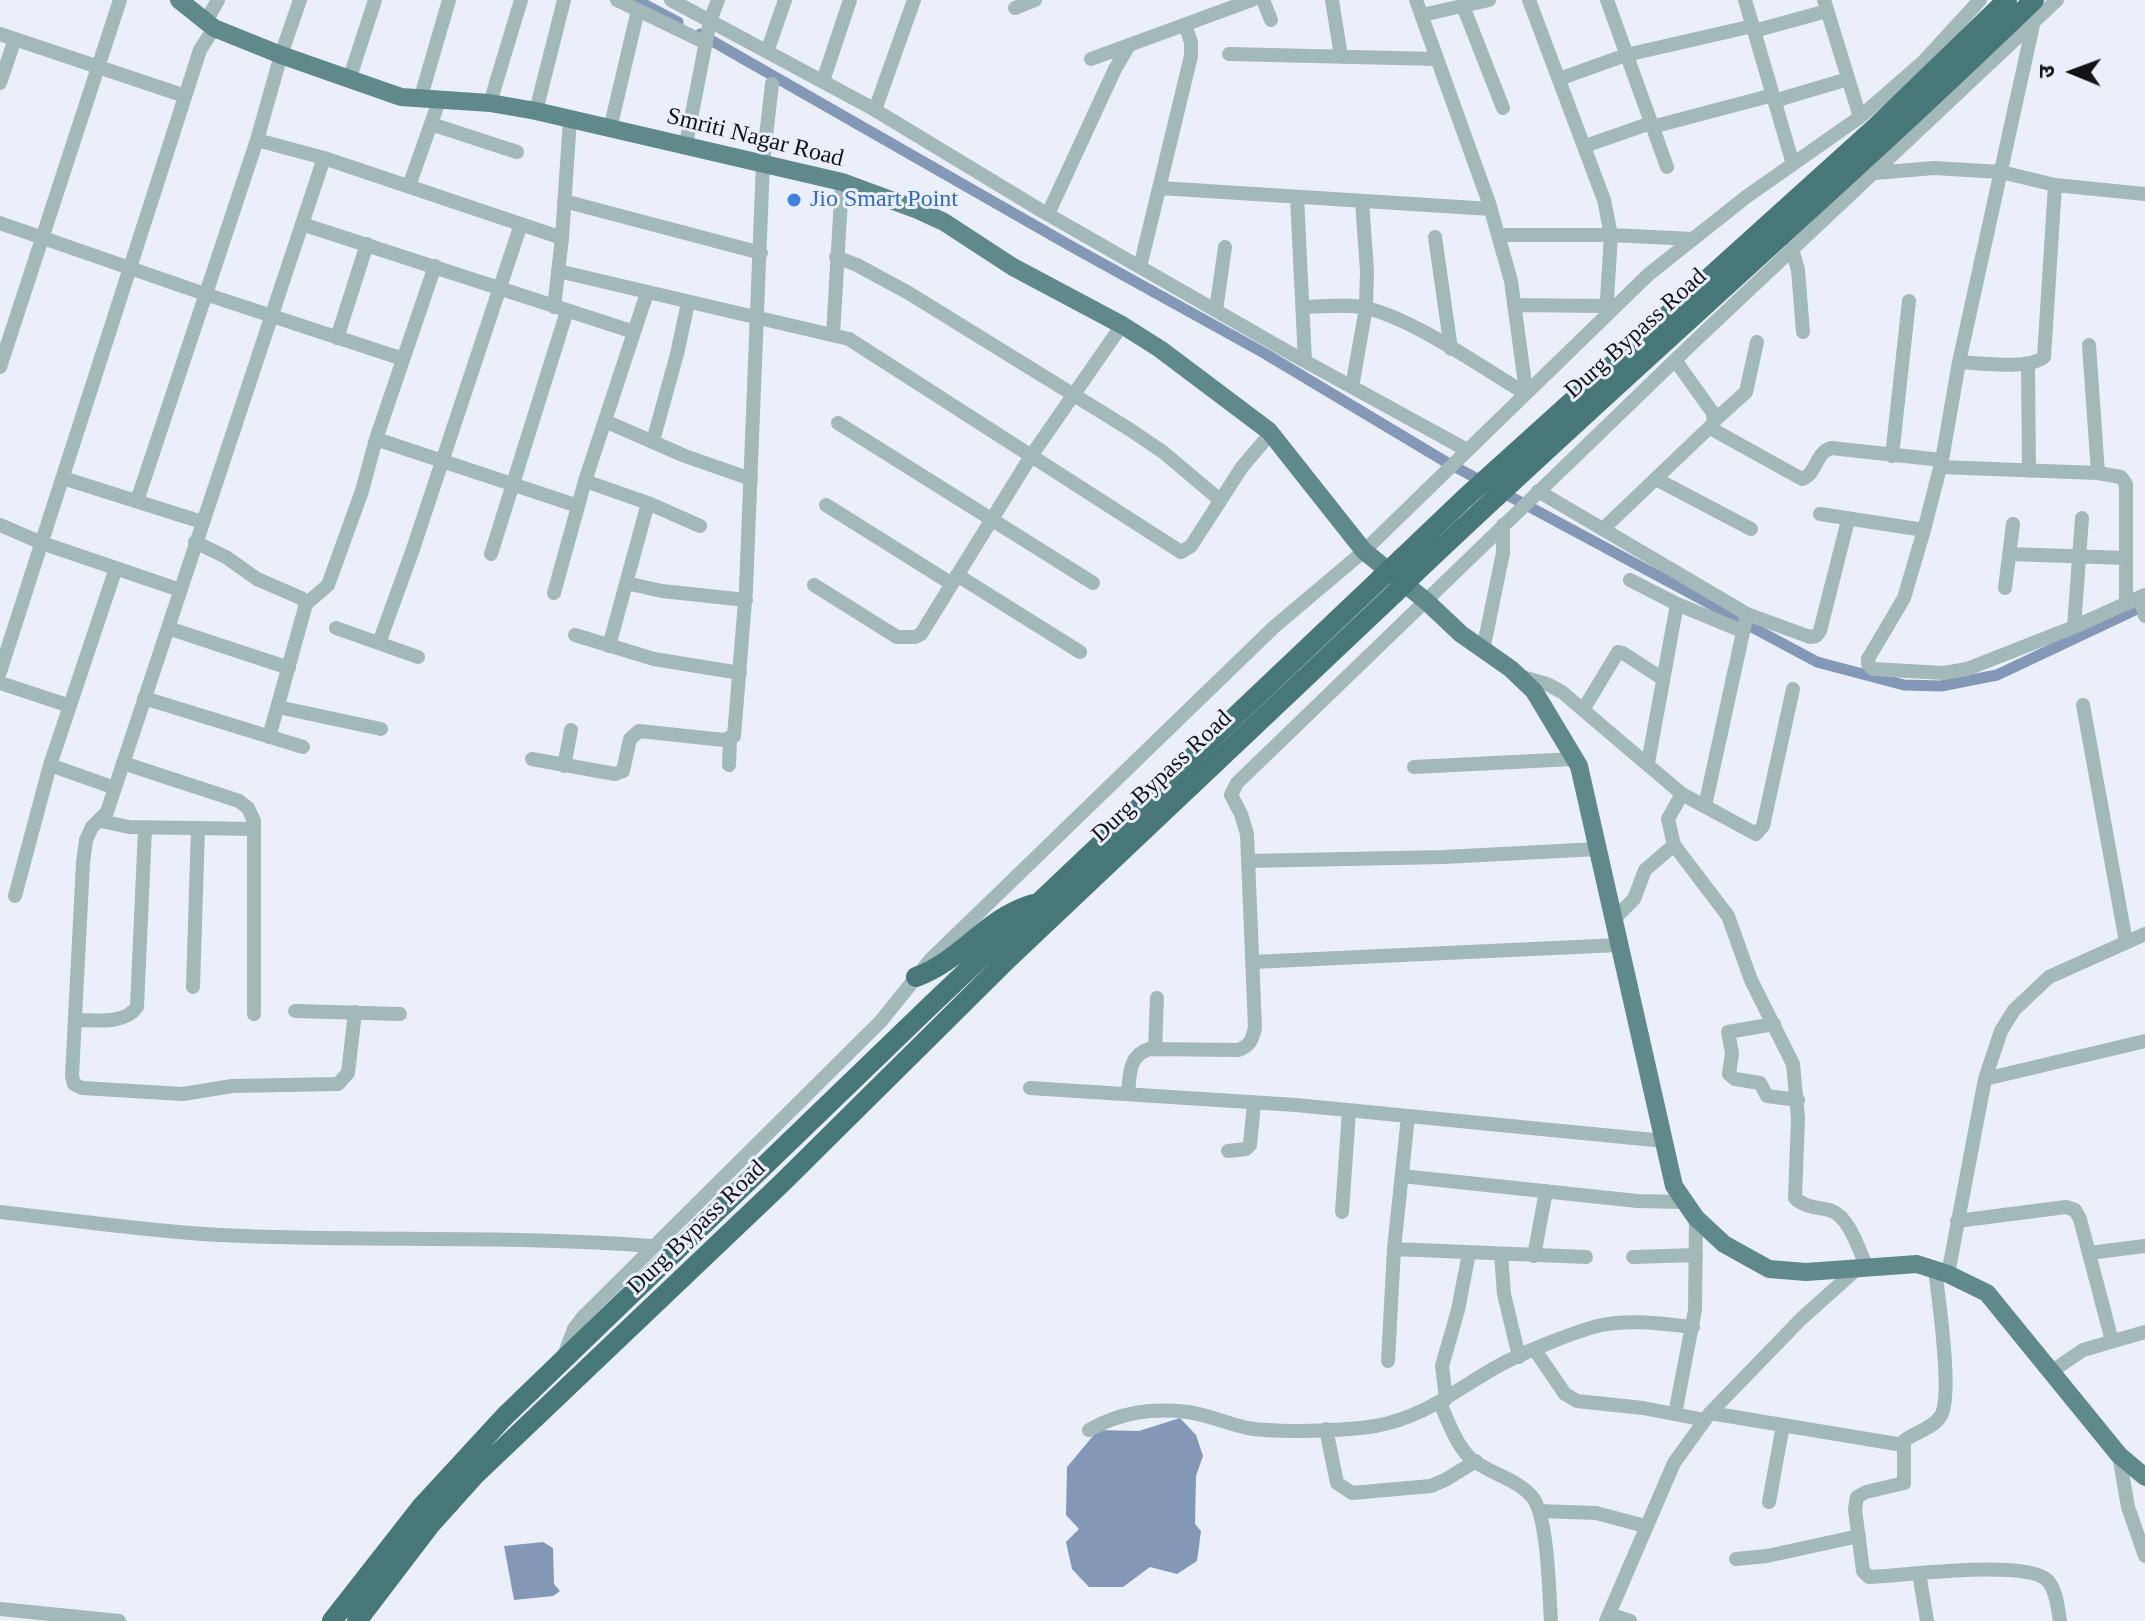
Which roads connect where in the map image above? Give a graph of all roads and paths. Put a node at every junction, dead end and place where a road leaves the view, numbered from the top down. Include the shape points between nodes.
1 (120, 0) edge
2 (179, 0) edge
3 (218, 0) edge
4 (300, 0) edge
5 (375, 0) edge
6 (449, 0) edge
7 (521, 0) edge
8 (564, 0) edge
9 (617, 0) edge
10 (671, 0) edge
11 (718, 0) edge
12 (785, 0) edge
13 (850, 0) edge
14 (914, 0) edge
15 (1035, 0) edge
16 (1252, 0) edge
17 (1263, 0) edge
18 (1332, 0) edge
19 (1416, 0) edge
20 (1489, 0) edge
21 (1529, 0) edge
22 (1607, 0) edge
23 (1745, 0) edge
24 (1980, 0) edge
25 (2007, 0) edge
26 (2034, 0) edge
27 (2057, 0) edge
28 (1463, 6) junction
29 (1826, 6) edge
30 (1015, 8) dead end
31 (638, 10) junction
32 (1422, 15) junction
33 (1271, 20) dead end
34 (710, 21) junction
35 (2034, 23) junction
36 (210, 25) junction
37 (1185, 25) junction
38 (1753, 28) junction
39 (7, 36) edge
40 (706, 43) junction
41 (1128, 47) junction
42 (767, 52) junction
43 (1229, 54) dead end
44 (281, 55) junction
45 (1626, 55) junction
46 (1341, 56) junction
47 (1091, 59) dead end
48 (1437, 59) junction
49 (99, 67) junction
50 (1559, 79) junction
51 (1848, 79) junction
52 (349, 80) junction
53 (823, 81) junction
54 (0, 83) edge
55 (772, 84) dead end
56 (185, 96) junction
57 (1774, 98) junction
58 (430, 101) junction
59 (490, 103) junction
60 (1503, 108) dead end
61 (875, 110) junction
62 (536, 111) junction
63 (1860, 117) junction
64 (570, 119) junction
65 (431, 124) junction
66 (1651, 125) junction
67 (610, 129) junction
68 (257, 140) junction
69 (686, 144) junction
70 (1585, 146) junction
71 (517, 152) dead end
72 (324, 158) junction
73 (763, 162) junction
74 (1793, 164) junction
75 (1667, 167) dead end
76 (2001, 172) junction
77 (1874, 173) junction
78 (842, 182) junction
79 (2055, 185) junction
80 (409, 186) junction
81 (1160, 188) junction
82 (2145, 194) edge
83 (1297, 197) junction
84 (564, 201) junction
85 (1362, 201) junction
86 (1491, 209) junction
87 (1048, 214) junction
88 (0, 223) edge
89 (302, 224) junction
90 (521, 224) junction
91 (1498, 235) junction
92 (1611, 235) junction
93 (43, 237) junction
94 (1435, 237) dead end
95 (562, 238) junction
96 (1693, 239) junction
97 (367, 244) junction
98 (1225, 247) dead end
99 (1792, 249) junction
100 (761, 253) junction
101 (836, 257) junction
102 (129, 266) junction
103 (435, 266) junction
104 (1140, 267) junction
105 (558, 271) junction
106 (500, 288) junction
107 (647, 293) junction
108 (205, 294) junction
109 (1909, 301) dead end
110 (688, 303) junction
111 (1514, 305) junction
112 (1303, 307) junction
113 (1366, 308) junction
114 (560, 309) junction
115 (1216, 310) junction
116 (1606, 310) junction
117 (270, 316) junction
118 (757, 319) junction
119 (1122, 325) junction
120 (634, 332) junction
121 (1803, 332) dead end
122 (833, 335) junction
123 (337, 338) junction
124 (1757, 342) dead end
125 (2089, 345) dead end
126 (1451, 349) junction
127 (403, 359) junction
128 (1675, 360) junction
129 (1305, 361) junction
130 (1959, 362) junction
131 (2028, 364) junction
132 (0, 367) edge
133 (1352, 387) junction
134 (1525, 392) junction
135 (1072, 395) junction
136 (605, 421) junction
137 (838, 423) dead end
138 (1713, 424) junction
139 (1271, 433) junction
140 (376, 439) junction
141 (653, 441) junction
142 (1467, 450) junction
143 (1031, 456) junction
144 (1892, 456) junction
145 (441, 461) junction
146 (1941, 463) junction
147 (2029, 471) junction
148 (2098, 473) junction
149 (63, 478) junction
150 (751, 479) junction
151 (1656, 479) junction
152 (585, 481) junction
153 (512, 485) junction
154 (1538, 491) junction
155 (1220, 500) junction
156 (137, 501) junction
157 (648, 503) junction
158 (826, 505) dead end
159 (578, 506) junction
160 (1820, 514) dead end
161 (2082, 518) dead end
162 (991, 520) junction
163 (1848, 520) junction
164 (202, 522) junction
165 (2013, 524) dead end
166 (0, 525) edge
167 (1503, 525) junction
168 (700, 526) dead end
169 (1603, 529) junction
170 (1751, 529) dead end
171 (1924, 530) junction
172 (195, 542) junction
173 (42, 543) junction
174 (1364, 551) junction
175 (491, 554) dead end
176 (2009, 554) junction
177 (2079, 556) junction
178 (2126, 558) junction
179 (1408, 566) junction
180 (116, 568) junction
181 (954, 580) junction
182 (1630, 580) dead end
183 (626, 583) junction
184 (1093, 583) dead end
185 (814, 585) dead end
186 (1387, 586) junction
187 (2005, 588) dead end
188 (180, 590) junction
189 (554, 593) dead end
190 (2137, 599) edge
191 (746, 600) junction
192 (1426, 601) junction
193 (306, 604) junction
194 (1677, 604) junction
195 (1747, 614) junction
196 (2145, 616) edge
197 (2074, 627) junction
198 (168, 628) junction
199 (336, 628) dead end
200 (1742, 631) junction
201 (575, 635) dead end
202 (379, 643) junction
203 (609, 646) junction
204 (1483, 650) junction
205 (1080, 652) dead end
206 (418, 657) dead end
207 (289, 668) junction
208 (0, 672) edge
209 (740, 673) junction
210 (1519, 676) junction
211 (1663, 679) junction
212 (0, 683) edge
213 (1793, 689) dead end
214 (144, 698) junction
215 (2083, 705) dead end
216 (70, 706) junction
217 (278, 707) junction
218 (1583, 710) junction
219 (381, 729) dead end
220 (571, 730) dead end
221 (269, 737) junction
222 (730, 739) junction
223 (303, 747) dead end
224 (532, 759) dead end
225 (1574, 759) junction
226 (123, 763) junction
227 (1648, 763) junction
228 (50, 765) junction
229 (729, 765) dead end
230 (564, 766) junction
231 (1414, 767) dead end
232 (115, 788) junction
233 (1682, 794) junction
234 (1705, 806) junction
235 (101, 821) junction
236 (145, 828) junction
237 (198, 828) junction
238 (254, 829) junction
239 (1674, 845) junction
240 (1598, 849) junction
241 (1248, 861) junction
242 (15, 896) dead end
243 (1040, 902) junction
244 (1614, 919) junction
245 (2145, 934) edge
246 (2126, 942) junction
247 (1619, 945) junction
248 (1252, 962) junction
249 (916, 977) junction
250 (193, 987) dead end
251 (1157, 998) dead end
252 (295, 1011) dead end
253 (355, 1012) junction
254 (254, 1014) dead end
255 (400, 1014) dead end
256 (75, 1020) junction
257 (1774, 1024) junction
258 (2145, 1041) edge
259 (1155, 1049) junction
260 (1985, 1079) junction
261 (1030, 1088) dead end
262 (1128, 1094) junction
263 (1798, 1100) junction
264 (1254, 1103) junction
265 (1349, 1111) junction
266 (1408, 1116) junction
267 (1664, 1141) junction
268 (1228, 1151) dead end
269 (1402, 1176) junction
270 (1546, 1191) junction
271 (1685, 1202) junction
272 (0, 1212) edge
273 (1342, 1212) dead end
274 (1696, 1218) junction
275 (1957, 1221) junction
276 (652, 1246) junction
277 (2145, 1246) edge
278 (1394, 1249) junction
279 (1469, 1253) junction
280 (2089, 1253) junction
281 (1501, 1254) junction
282 (1696, 1255) junction
283 (1534, 1256) junction
284 (1586, 1257) dead end
285 (1633, 1257) dead end
286 (1862, 1268) junction
287 (1942, 1272) junction
288 (1693, 1327) junction
289 (2145, 1332) edge
290 (2112, 1341) junction
291 (1535, 1350) junction
292 (1519, 1357) junction
293 (1388, 1361) dead end
294 (560, 1366) junction
295 (2052, 1371) junction
296 (1443, 1401) junction
297 (1675, 1414) junction
298 (1708, 1417) junction
299 (1783, 1425) junction
300 (1326, 1429) junction
301 (1089, 1430) dead end
302 (1903, 1445) junction
303 (2119, 1455) junction
304 (1476, 1461) junction
305 (2145, 1477) edge
306 (1769, 1502) dead end
307 (1539, 1511) junction
308 (1645, 1526) junction
309 (1859, 1536) junction
310 (2145, 1556) edge
311 (1736, 1559) dead end
312 (1919, 1573) junction
313 (0, 1609) edge
314 (1608, 1617) edge
315 (119, 1621) edge
316 (332, 1621) edge
317 (357, 1621) edge
318 (1551, 1621) edge
319 (1630, 1621) edge
320 (1927, 1621) edge
321 (2060, 1621) edge

1 - 49 street
2 - 36 main road, Smriti Nagar Road
3 - 36 street
4 - 44 street
5 - 52 street
6 - 58 street
7 - 59 street
8 - 62 street
9 - 31 street
10 - 34 street
11 - 34 street
12 - 42 street
13 - 53 street
14 - 61 street
15 - 30 street
16 - 37 street
17 - 33 street
18 - 46 street
19 - 32 street
20 - 28 street
21 - 50 street
22 - 45 street
23 - 38 street
24 - 63 street via 1923,62
25 - 179 highway, Durg Bypass Road via 1853,147 1465,498
26 - 179 highway, Durg Bypass Road via 1485,507
27 - 35 street
28 - 32 street
28 - 60 street
29 - 38 street
29 - 51 street
31 - 40 street
31 - 67 street
32 - 48 street
34 - 40 street
34 - 42 street
35 - 76 street
35 - 77 street
36 - 44 main road, Smriti Nagar Road
36 - 56 street
37 - 41 street
37 - 81 street via 1191,56
38 - 45 street
38 - 57 street
39 - 49 street
39 - 54 street
40 - 69 street
41 - 47 street
41 - 87 street
42 - 53 street
43 - 46 street
44 - 52 main road, Smriti Nagar Road
44 - 68 street
45 - 50 street
45 - 66 street
46 - 48 street
48 - 86 street
49 - 56 street
49 - 93 street
50 - 70 street
51 - 57 street
51 - 63 street
52 - 58 main road, Smriti Nagar Road
53 - 61 street
55 - 73 street
56 - 102 street
57 - 66 street
57 - 74 street
58 - 59 main road, Smriti Nagar Road
58 - 65 street
59 - 62 main road, Smriti Nagar Road
61 - 87 street
62 - 64 main road, Smriti Nagar Road
63 - 74 street
64 - 67 main road, Smriti Nagar Road
64 - 84 street
65 - 71 street
65 - 80 street
66 - 70 street
66 - 75 street
67 - 69 main road, Smriti Nagar Road
68 - 72 street
68 - 108 street
69 - 73 main road, Smriti Nagar Road
70 - 92 street
72 - 80 street
72 - 89 street
73 - 78 main road, Smriti Nagar Road
73 - 100 street
74 - 96 street
76 - 77 street via 1934,168
76 - 79 street
76 - 130 street
77 - 99 street
78 - 101 street
78 - 119 main road, Smriti Nagar Road via 944,222 1013,267
79 - 82 street
79 - 131 street via 2046,352 2042,360
80 - 90 street
81 - 83 street
81 - 104 street
83 - 85 street
83 - 112 street
84 - 95 street
84 - 100 street
85 - 86 street
85 - 113 street
86 - 91 street
87 - 104 street
88 - 93 street
89 - 97 street
89 - 117 street
90 - 95 street
90 - 106 street
91 - 92 street
91 - 111 street
92 - 96 street
92 - 116 street
93 - 102 street
93 - 132 street
94 - 126 street
95 - 105 street
96 - 116 street
97 - 103 street
97 - 123 street
98 - 115 street
99 - 121 street
99 - 128 street
100 - 118 street
101 - 122 street
101 - 135 street via 907,292
102 - 108 street
102 - 149 street
103 - 106 street
103 - 127 street
104 - 115 street
105 - 107 street
105 - 114 street
106 - 114 street
106 - 145 street
107 - 110 street
107 - 120 street
108 - 117 street
108 - 156 street
109 - 144 street
110 - 118 street
110 - 141 street
111 - 116 street
111 - 134 street
112 - 113 street
112 - 129 street
113 - 126 street
113 - 133 street
114 - 120 street
114 - 153 street
115 - 129 street
116 - 134 street
117 - 123 street
117 - 164 street
118 - 122 street
118 - 150 street
119 - 135 street
119 - 139 main road, Smriti Nagar Road
120 - 136 street
122 - 143 street via 861,346
123 - 127 street
124 - 138 street via 1746,392
125 - 148 street
126 - 134 street
127 - 140 street
128 - 138 street
128 - 154 street
129 - 133 street
130 - 131 street
130 - 146 street
131 - 147 street
133 - 142 street
134 - 142 street
135 - 143 street
135 - 155 street via 1163,452
136 - 141 street
136 - 152 street
137 - 162 street
138 - 144 street via 1802,479 1826,449
138 - 151 street
139 - 155 street
139 - 174 main road, Smriti Nagar Road
140 - 145 street
140 - 193 street via 328,585
141 - 150 street
142 - 174 street
143 - 155 street via 1181,552 1191,546
143 - 162 street
144 - 146 street
145 - 153 street
145 - 202 street
146 - 147 street
146 - 171 street
147 - 148 street
148 - 178 street via 2121,477 2126,484
149 - 156 street
149 - 173 street
150 - 191 street
151 - 169 street
151 - 170 street
152 - 157 street
152 - 159 street
153 - 159 street
153 - 175 street
154 - 167 street
154 - 169 street
156 - 164 street
157 - 168 street
157 - 183 street
158 - 181 street
159 - 189 street
160 - 163 street
161 - 177 street
162 - 181 street
162 - 184 street
163 - 171 street
163 - 195 street via 1818,634 1810,637
164 - 172 street
165 - 176 street
166 - 173 street
167 - 192 street
167 - 204 street via 1503,553
169 - 195 street
171 - 197 street via 1904,598 1868,659 1870,668 1954,672
172 - 188 street
172 - 193 street
173 - 180 street
173 - 208 street
174 - 192 main road, Smriti Nagar Road
174 - 249 street via 1251,649
176 - 177 street
176 - 187 street
177 - 178 street
177 - 197 street
178 - 190 street
179 - 186 highway, Durg Bypass Road, bridge
180 - 188 street
180 - 216 street
181 - 185 street via 921,634 905,638
181 - 205 street
182 - 194 street
183 - 191 street
183 - 203 street
186 - 243 highway, Durg Bypass Road
186 - 317 highway, Durg Bypass Road via 782,1183 475,1475
188 - 198 street
190 - 196 street
190 - 197 street
191 - 209 street
192 - 204 main road, Smriti Nagar Road
192 - 241 street via 1237,783 1231,795 1244,823
193 - 207 street
194 - 200 street
194 - 211 street
195 - 200 street
198 - 207 street
198 - 214 street
199 - 202 street
200 - 234 street
201 - 203 street
202 - 206 street
203 - 209 street
204 - 210 main road, Smriti Nagar Road
207 - 217 street
209 - 222 street via 736,729
210 - 218 street via 1555,687
210 - 225 main road, Smriti Nagar Road via 1534,691
211 - 218 street via 1618,652
211 - 227 street
212 - 216 street
213 - 234 street via 1761,831 1752,833
214 - 221 street
214 - 226 street
215 - 246 street
216 - 228 street
217 - 219 street
217 - 221 street
218 - 227 street
220 - 230 street
221 - 223 street
222 - 229 street
222 - 230 street via 639,731 630,739 623,771 604,774
224 - 230 street
225 - 231 street
225 - 240 main road, Smriti Nagar Road
226 - 232 street
226 - 238 street via 239,801 248,808
227 - 233 street
228 - 232 street
228 - 242 street
232 - 235 street
233 - 234 street
233 - 239 street via 1668,819
235 - 236 street
235 - 256 street via 86,840
236 - 237 street
236 - 256 street via 137,1007 120,1019
237 - 238 street
237 - 250 street
238 - 254 street
239 - 244 street via 1645,870 1634,899
239 - 257 street via 1728,916
240 - 241 street
240 - 244 main road, Smriti Nagar Road
241 - 248 street
243 - 249 highway via 997,920 948,961
243 - 294 highway, Durg Bypass Road
244 - 247 main road, Smriti Nagar Road
245 - 246 street
246 - 260 street via 2049,977 2030,993 2001,1031
247 - 248 street
247 - 267 main road, Smriti Nagar Road
248 - 259 street via 1255,1028 1247,1047
249 - 276 street via 881,1021
251 - 259 street
252 - 253 street
253 - 255 street
253 - 256 street via 348,1073 338,1084 232,1086 183,1094 74,1084
257 - 263 street via 1793,1064
257 - 263 street via 1728,1032 1729,1074 1760,1083 1767,1096
258 - 260 street
259 - 262 street via 1134,1057
260 - 275 street
261 - 262 street
262 - 264 street
263 - 286 street via 1795,1198 1841,1216
264 - 265 street
264 - 268 street via 1250,1145
265 - 266 street
265 - 273 street
266 - 267 street
266 - 269 street
267 - 271 main road, Smriti Nagar Road via 1674,1186
269 - 270 street
269 - 278 street
270 - 271 street
270 - 283 street
271 - 274 main road, Smriti Nagar Road
272 - 276 street via 112,1228 217,1235 468,1237
274 - 282 street
274 - 286 main road, Smriti Nagar Road via 1724,1244 1769,1269
275 - 280 street via 2071,1207
275 - 287 street
276 - 294 street via 583,1317
277 - 280 street
278 - 279 street
278 - 293 street
279 - 281 street
279 - 296 street via 1442,1366
280 - 290 street
281 - 283 street
281 - 292 street
282 - 285 street
282 - 288 street
283 - 284 street
286 - 287 main road, Smriti Nagar Road via 1917,1264
286 - 298 street via 1801,1319
287 - 295 main road via 1987,1293
287 - 302 street via 1945,1408
288 - 291 street via 1601,1325
288 - 297 street
289 - 290 street
290 - 295 street via 2083,1350
291 - 292 street
291 - 297 street via 1565,1394 1577,1401
292 - 296 street
294 - 316 highway, Durg Bypass Road via 458,1466
295 - 303 main road
296 - 300 street via 1375,1426
296 - 304 street via 1459,1442
297 - 298 street
298 - 299 street
298 - 308 street via 1674,1463
299 - 302 street
299 - 306 street
300 - 301 street via 1247,1428 1189,1412 1162,1412 1129,1413
300 - 304 street via 1337,1483 1352,1493 1431,1486
302 - 309 street via 1904,1483 1857,1497
303 - 305 main road
303 - 310 street via 2128,1507
304 - 307 street via 1522,1488
307 - 308 street via 1596,1513
307 - 318 street
308 - 314 street
309 - 311 street
309 - 312 street via 1867,1576
312 - 320 street
312 - 321 street via 1959,1569 2038,1575 2051,1585
313 - 315 street
314 - 319 street

